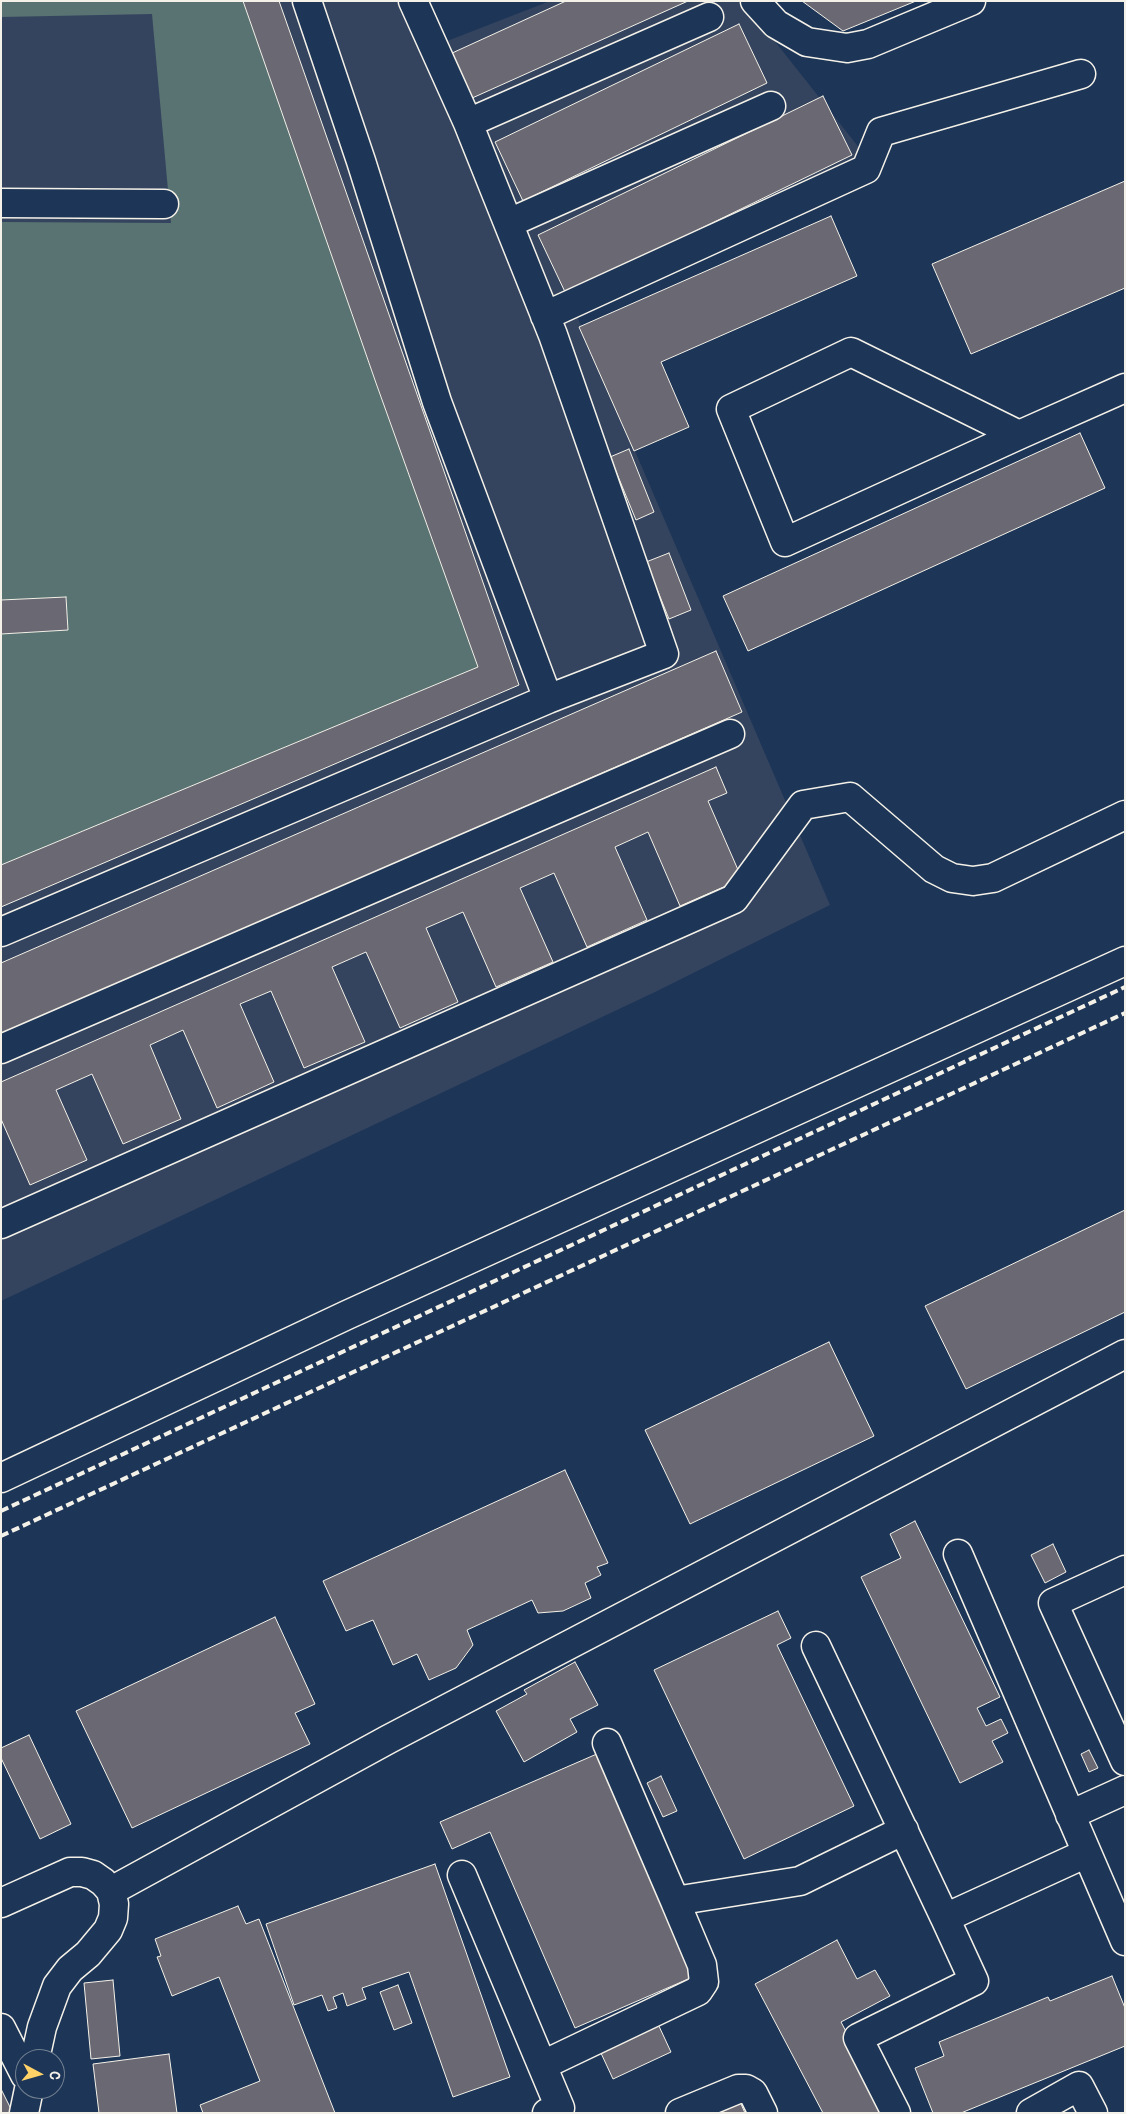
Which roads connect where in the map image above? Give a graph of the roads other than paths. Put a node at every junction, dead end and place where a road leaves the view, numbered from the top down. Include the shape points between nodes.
1 (307, 1) edge
2 (413, 1) edge
3 (755, 1) edge
4 (971, 1) edge
5 (709, 17) dead end
6 (1081, 74) dead end
7 (771, 106) dead end
8 (468, 123) junction
9 (1, 203) edge
10 (164, 204) dead end
11 (509, 223) junction
12 (545, 316) junction
13 (1125, 388) edge
14 (1019, 434) junction
15 (548, 699) junction
16 (730, 734) dead end
17 (1125, 814) edge
18 (1, 932) edge
19 (1125, 961) edge
20 (1, 1050) edge
21 (1, 1224) edge
22 (1125, 1354) edge
23 (1, 1478) edge
24 (958, 1554) dead end
25 (1125, 1570) edge
26 (816, 1646) dead end
27 (607, 1743) dead end
28 (1125, 1761) edge
29 (1122, 1798) edge
30 (1070, 1815) junction
31 (904, 1830) junction
32 (1086, 1853) junction
33 (462, 1875) dead end
34 (111, 1890) junction
35 (676, 1901) junction
36 (1, 1902) edge
37 (945, 1918) junction
38 (1125, 1941) edge
39 (1, 2028) edge
40 (37, 2049) edge
41 (15, 2055) edge
42 (543, 2065) junction
43 (27, 2099) edge
44 (560, 2111) edge
45 (24, 2113) edge
46 (680, 2113) edge
47 (763, 2113) edge
48 (896, 2113) edge
49 (1031, 2113) edge
50 (1093, 2113) edge

1 - 15 lane via 437,402
2 - 8 lane
3 - 4 lane via 776,24 807,42 847,48 868,44
5 - 8 lane
6 - 12 lane via 881,132 866,169
7 - 11 lane
8 - 11 lane
9 - 10 lane
11 - 12 lane
12 - 15 lane via 664,654
13 - 14 lane
14 - 14 lane via 785,542 731,408 851,352
15 - 18 lane
16 - 20 lane
17 - 21 lane via 993,878 973,881 952,878 934,869 850,797 803,805 734,899
19 - 23 lane
22 - 34 lane via 389,1739
24 - 30 lane
25 - 28 lane via 1053,1603
26 - 31 lane
27 - 35 lane
29 - 30 lane
30 - 32 lane
31 - 35 lane via 800,1881
31 - 37 lane
32 - 37 lane
32 - 38 lane
33 - 42 lane
34 - 36 lane via 93,1875 70,1872
34 - 40 lane via 113,1918 108,1930 57,1986
35 - 42 lane via 702,1965 704,1982 698,1991
37 - 48 lane via 974,1981 858,2038
39 - 41 lane
42 - 44 lane
43 - 45 lane
46 - 47 lane via 738,2089 753,2093
49 - 50 lane via 1079,2086

